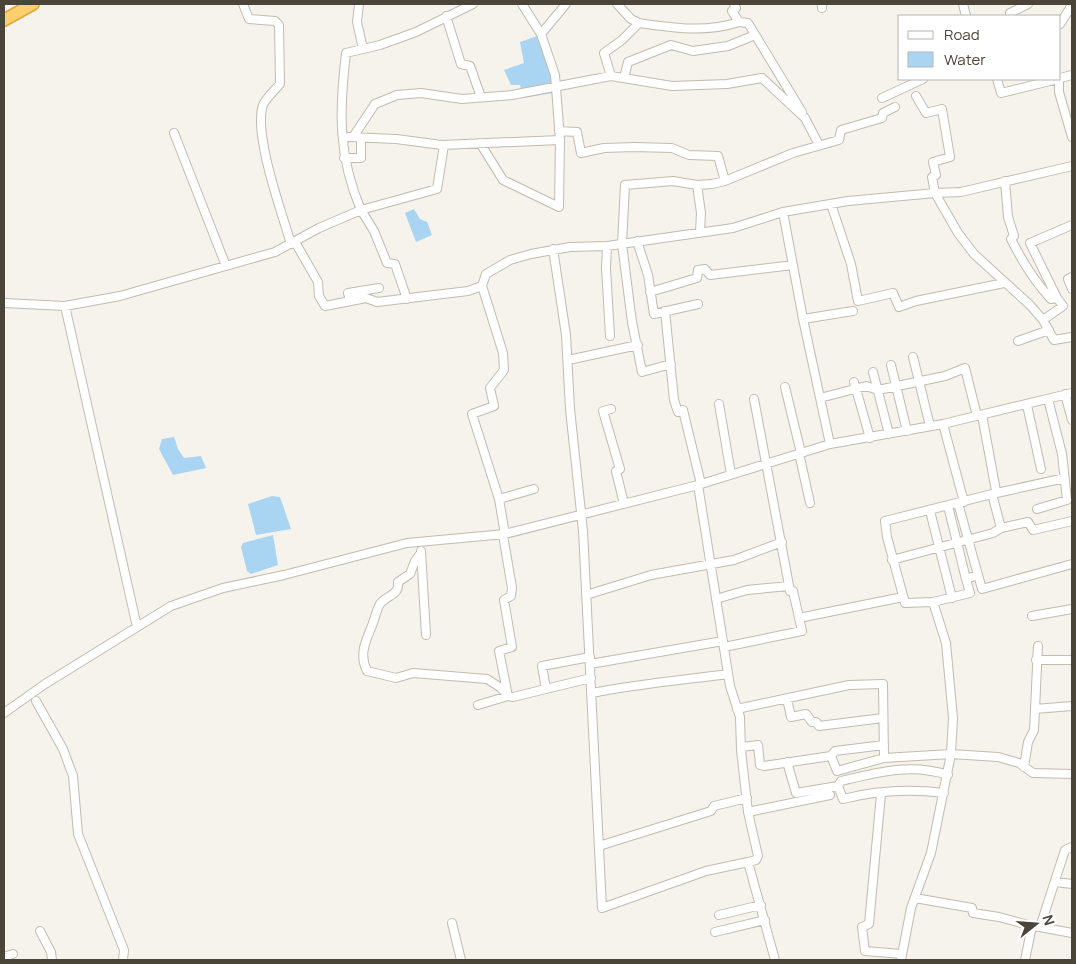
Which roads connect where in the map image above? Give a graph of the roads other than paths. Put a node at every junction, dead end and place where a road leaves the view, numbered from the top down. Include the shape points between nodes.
1 (33, 4) edge
2 (243, 4) edge
3 (359, 4) edge
4 (473, 4) edge
5 (522, 4) edge
6 (566, 4) edge
7 (617, 4) edge
8 (734, 4) edge
9 (1028, 4) edge
10 (1072, 5) edge
11 (1011, 15) edge
12 (446, 16) junction
13 (4, 20) edge
14 (740, 22) junction
15 (1061, 22) edge
16 (639, 23) junction
17 (541, 34) junction
18 (755, 35) junction
19 (363, 49) junction
20 (611, 76) junction
21 (624, 78) junction
22 (921, 80) edge
23 (997, 80) edge
24 (1055, 80) edge
25 (1059, 80) edge
26 (555, 88) junction
27 (916, 96) dead end
28 (481, 97) junction
29 (882, 98) dead end
30 (895, 107) dead end
31 (805, 118) junction
32 (559, 131) junction
33 (174, 133) dead end
34 (342, 137) junction
35 (1072, 137) edge
36 (357, 138) junction
37 (560, 140) junction
38 (480, 143) junction
39 (444, 145) junction
40 (819, 146) junction
41 (344, 158) junction
42 (1072, 166) edge
43 (725, 181) junction
44 (1005, 181) junction
45 (697, 185) junction
46 (935, 193) junction
47 (832, 204) junction
48 (361, 210) junction
49 (783, 212) junction
50 (1072, 226) edge
51 (700, 232) junction
52 (637, 241) junction
53 (293, 243) junction
54 (622, 244) junction
55 (607, 246) junction
56 (553, 249) junction
57 (793, 265) junction
58 (226, 266) junction
59 (1072, 276) edge
60 (1004, 283) junction
61 (482, 286) junction
62 (380, 288) dead end
63 (1072, 289) edge
64 (650, 292) junction
65 (1056, 298) junction
66 (407, 300) junction
67 (350, 301) junction
68 (4, 303) edge
69 (698, 304) dead end
70 (65, 306) junction
71 (665, 311) junction
72 (853, 311) dead end
73 (803, 319) junction
74 (1043, 320) junction
75 (1049, 330) junction
76 (610, 336) dead end
77 (1072, 337) edge
78 (1018, 341) dead end
79 (638, 345) junction
80 (913, 357) dead end
81 (568, 360) junction
82 (671, 364) junction
83 (891, 365) dead end
84 (873, 372) dead end
85 (919, 380) junction
86 (854, 382) dead end
87 (896, 386) junction
88 (786, 387) dead end
89 (857, 390) junction
90 (878, 390) junction
91 (1069, 393) edge
92 (820, 398) junction
93 (754, 399) dead end
94 (1048, 399) junction
95 (719, 404) dead end
96 (1027, 405) junction
97 (611, 409) dead end
98 (1072, 415) edge
99 (980, 416) junction
100 (943, 424) junction
101 (930, 426) junction
102 (906, 431) junction
103 (889, 434) junction
104 (870, 438) junction
105 (830, 444) junction
106 (800, 453) junction
107 (766, 462) junction
108 (1041, 469) dead end
109 (731, 474) junction
110 (1065, 478) junction
111 (699, 484) junction
112 (534, 489) dead end
113 (994, 493) junction
114 (499, 499) junction
115 (961, 502) junction
116 (810, 503) dead end
117 (624, 504) junction
118 (948, 506) junction
119 (1037, 509) dead end
120 (930, 511) junction
121 (580, 516) junction
122 (1072, 521) edge
123 (1001, 528) junction
124 (504, 535) junction
125 (968, 539) junction
126 (420, 542) junction
127 (782, 542) junction
128 (957, 542) junction
129 (939, 548) junction
130 (421, 553) junction
131 (892, 560) junction
132 (710, 564) junction
133 (1072, 564) edge
134 (978, 576) junction
135 (966, 579) junction
136 (790, 586) junction
137 (586, 594) junction
138 (903, 597) junction
139 (952, 598) junction
140 (716, 599) junction
141 (933, 602) junction
142 (1072, 609) edge
143 (1032, 616) dead end
144 (799, 618) junction
145 (137, 627) junction
146 (426, 635) dead end
147 (724, 644) junction
148 (1038, 646) dead end
149 (1036, 660) junction
150 (1072, 660) edge
151 (590, 661) junction
152 (728, 674) junction
153 (591, 678) junction
154 (546, 689) junction
155 (592, 693) junction
156 (508, 696) junction
157 (787, 698) junction
158 (36, 702) dead end
159 (478, 705) dead end
160 (1072, 706) edge
161 (738, 709) junction
162 (1035, 709) junction
163 (4, 713) edge
164 (884, 718) junction
165 (884, 745) junction
166 (741, 747) junction
167 (950, 754) junction
168 (832, 756) junction
169 (884, 758) junction
170 (787, 762) junction
171 (1024, 767) junction
172 (1072, 774) edge
173 (948, 775) junction
174 (838, 786) junction
175 (944, 793) junction
176 (881, 794) junction
177 (830, 795) dead end
178 (747, 798) junction
179 (748, 812) junction
180 (599, 846) junction
181 (1072, 847) edge
182 (748, 862) junction
183 (1055, 882) junction
184 (1072, 884) edge
185 (914, 898) junction
186 (761, 905) junction
187 (718, 915) dead end
188 (765, 920) junction
189 (452, 923) dead end
190 (1036, 926) junction
191 (40, 931) dead end
192 (715, 932) dead end
193 (1072, 933) edge
194 (13, 954) dead end
195 (4, 957) edge
196 (901, 957) edge
197 (52, 960) edge
198 (123, 960) edge
199 (461, 960) edge
200 (775, 960) edge
201 (1025, 960) edge

1 - 13 highway
2 - 53 street via 249,19 275,21 278,25 280,84 264,104 262,129 277,200
3 - 19 street via 357,22
4 - 12 street
5 - 17 street
6 - 17 street
7 - 16 street
8 - 14 street via 736,8 732,11
9 - 11 street
10 - 15 street
12 - 19 street via 416,32
12 - 28 street via 461,64 470,66
14 - 16 street via 722,28 679,29
14 - 18 street via 748,23
16 - 20 street via 604,52
17 - 26 street via 555,75
18 - 21 street via 728,46 692,51 671,45 628,62
18 - 31 street
19 - 34 street via 346,53 340,109
20 - 21 street
20 - 26 street
21 - 31 street via 672,86 728,84 762,78
22 - 29 street
23 - 24 street via 1002,94
25 - 35 street via 1059,92
26 - 28 street
26 - 32 street
27 - 46 street via 926,113 942,109 950,157 932,162 936,176 932,177
28 - 36 street via 462,99 421,93 397,95 375,104
30 - 40 street via 875,122 841,130 839,140
31 - 40 street
32 - 37 street
32 - 43 street via 577,132 581,153 634,147 672,148 689,155 718,156
33 - 58 street
34 - 36 street
34 - 41 street
36 - 39 street
36 - 41 street via 361,158
37 - 38 street
37 - 38 street via 559,207 504,180
38 - 39 street
39 - 48 street via 437,189
40 - 43 street via 774,160
41 - 48 street via 350,185
42 - 44 street
43 - 45 street
44 - 46 street via 961,192
44 - 65 street via 1008,217 1014,236 1011,239 1022,262 1051,299
45 - 51 street
45 - 54 street via 673,181 626,185
46 - 47 street
46 - 60 street via 974,254
47 - 49 street
47 - 60 street via 851,264 858,301 893,292 899,307
48 - 53 street
48 - 66 street via 387,263 395,264
49 - 51 street via 733,228
49 - 57 street
50 - 65 street via 1030,243
51 - 52 street
52 - 54 street
52 - 64 street
53 - 58 street via 275,252
53 - 67 street via 318,282 324,306
54 - 55 street
54 - 79 street
55 - 56 street
55 - 76 street
56 - 61 street via 510,260 486,274
56 - 81 street
57 - 64 street via 710,275 705,269 698,270 697,278
57 - 73 street
58 - 70 street via 120,296
59 - 63 street via 1068,279
60 - 74 street
61 - 66 street via 460,293
61 - 114 street via 503,353 504,370 490,388 494,406 472,414
62 - 67 street via 348,293
64 - 71 street via 654,314
65 - 74 street via 1063,306
66 - 67 street via 378,302 366,298
68 - 70 street
69 - 71 street
70 - 145 street
71 - 82 street
72 - 73 street
73 - 92 street
74 - 75 street
75 - 77 street via 1054,340
75 - 78 street
79 - 81 street
79 - 82 street via 642,372
80 - 85 street
81 - 121 street
82 - 111 street via 674,400 678,412 683,410
83 - 87 street
84 - 90 street
85 - 87 street
85 - 99 street via 965,368
85 - 101 street
86 - 89 street
87 - 90 street
87 - 102 street
88 - 106 street
89 - 90 street via 866,386
89 - 92 street
89 - 104 street
90 - 103 street
91 - 94 street
91 - 98 street
92 - 105 street
93 - 107 street
94 - 96 street
94 - 110 street
95 - 109 street
96 - 99 street
96 - 108 street
97 - 117 street via 603,411 620,469 616,471
99 - 100 street
99 - 113 street
100 - 101 street
100 - 115 street
101 - 102 street
102 - 103 street
103 - 104 street
104 - 105 street
105 - 106 street
106 - 107 street
106 - 116 street
107 - 109 street
107 - 127 street
109 - 111 street
110 - 113 street
110 - 119 street via 1067,500
111 - 117 street
111 - 132 street
112 - 114 street
113 - 115 street
113 - 123 street
114 - 124 street
115 - 118 street
115 - 125 street
117 - 121 street
118 - 120 street
118 - 128 street
120 - 129 street
120 - 131 street via 885,521
121 - 124 street
121 - 137 street
122 - 123 street via 1033,530 1028,522
123 - 125 street
124 - 126 street
124 - 156 street via 512,580 512,593 504,600 512,648 499,652
125 - 128 street
125 - 134 street
126 - 130 street
126 - 145 street via 223,588 171,606
127 - 132 street via 734,560
127 - 136 street
128 - 129 street
128 - 135 street
129 - 131 street
129 - 139 street
130 - 146 street
130 - 156 street via 410,574 398,582 395,594 379,605 364,642 367,671 396,678 412,673 487,679
131 - 138 street
132 - 137 street
132 - 140 street
133 - 134 street via 982,589
134 - 135 street
135 - 139 street via 970,593
136 - 140 street via 747,590
136 - 144 street
137 - 151 street
138 - 141 street via 905,604
138 - 144 street
139 - 141 street
140 - 147 street
141 - 167 street via 946,643 953,718
142 - 143 street
144 - 147 street via 802,632
145 - 163 street
147 - 151 street
147 - 152 street
148 - 149 street
149 - 150 street
149 - 162 street
151 - 153 street
151 - 154 street via 542,666
152 - 155 street via 641,683
152 - 161 street
153 - 154 street
153 - 155 street
154 - 156 street
155 - 180 street
156 - 159 street
157 - 161 street
157 - 164 street via 791,717 806,714 819,726
157 - 164 street via 849,685 883,684
158 - 198 street via 63,749 73,776 78,834 124,950
160 - 162 street
161 - 166 street
162 - 171 street via 1034,730 1028,742
164 - 165 street
165 - 168 street via 835,751
165 - 169 street
166 - 170 street via 758,745 760,765
166 - 178 street
167 - 169 street
167 - 171 street via 998,758
167 - 173 street
168 - 169 street via 837,771
168 - 170 street
170 - 174 street via 796,792
171 - 172 street via 1033,773
173 - 174 street via 928,769 898,769 841,781
173 - 175 street
174 - 176 street via 843,799
175 - 176 street via 919,790
175 - 185 street via 928,863
176 - 196 street via 869,924 862,927 865,951 875,950
177 - 179 street
178 - 179 street
178 - 180 street via 714,806 711,811
179 - 182 street via 758,856
180 - 182 street via 602,908 706,871
181 - 183 street via 1065,850
182 - 186 street
183 - 184 street
183 - 190 street
185 - 190 street via 972,908 973,913
185 - 196 street
186 - 187 street
186 - 188 street
188 - 192 street
188 - 200 street
189 - 199 street
190 - 193 street
190 - 201 street
191 - 197 street
194 - 195 street

